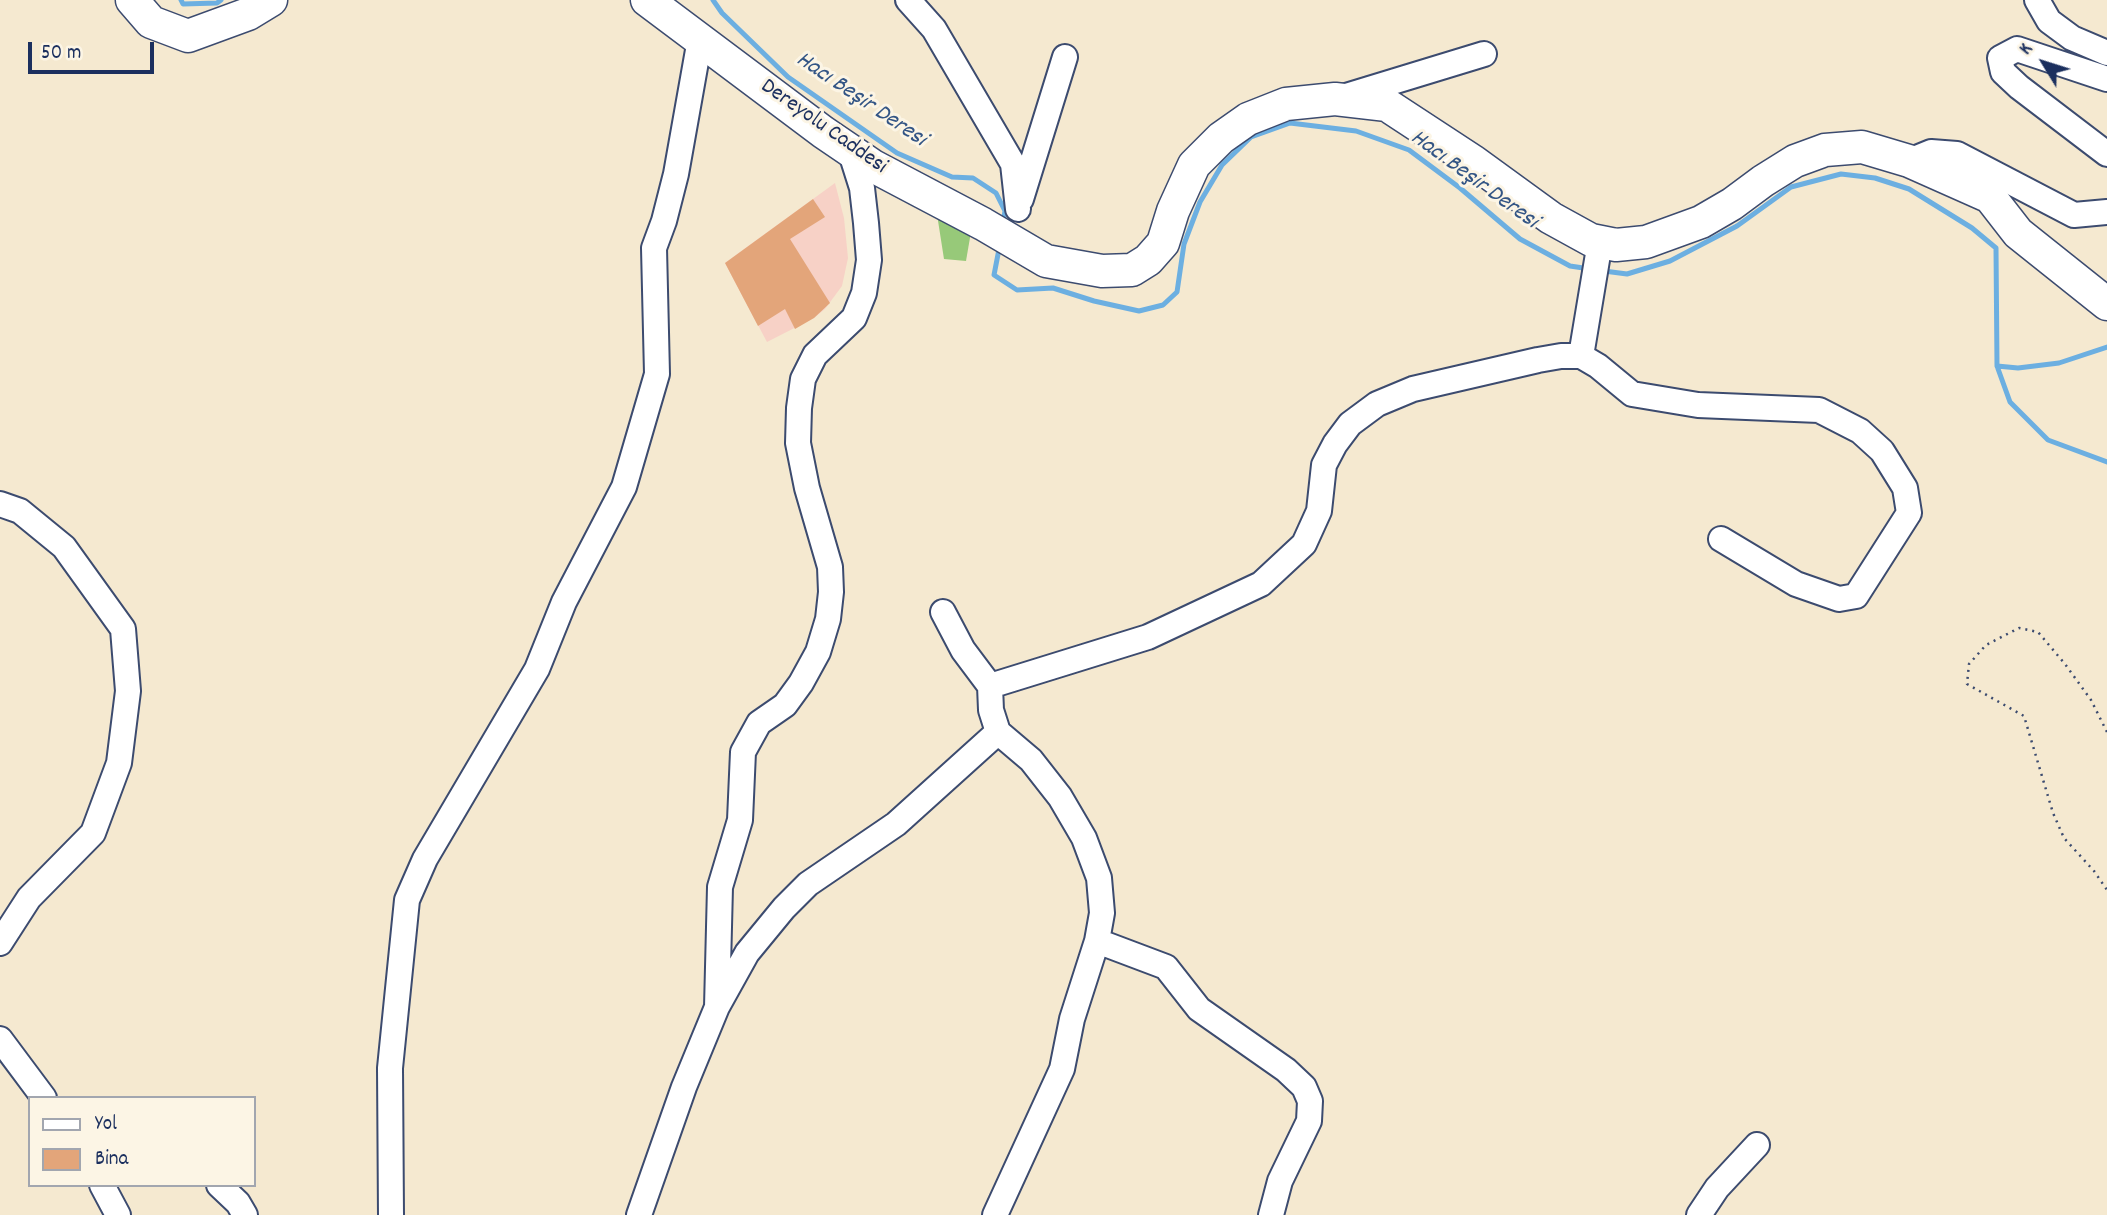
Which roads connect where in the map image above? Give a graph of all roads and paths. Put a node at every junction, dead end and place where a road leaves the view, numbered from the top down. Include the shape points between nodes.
1 (132, 0) edge
2 (271, 0) edge
3 (647, 0) edge
4 (908, 0) edge
5 (2037, 0) edge
6 (700, 39) junction
7 (2107, 53) edge
8 (1484, 54) dead end
9 (1065, 57) dead end
10 (2107, 79) edge
11 (1335, 99) junction
12 (850, 150) junction
13 (2107, 154) edge
14 (1909, 161) junction
15 (1017, 209) junction
16 (2107, 212) edge
17 (996, 232) junction
18 (1598, 251) junction
19 (2107, 304) edge
20 (1581, 356) junction
21 (0, 503) edge
22 (1721, 539) dead end
23 (943, 612) dead end
24 (990, 686) junction
25 (998, 732) junction
26 (2107, 733) edge
27 (2107, 890) edge
28 (1097, 941) junction
29 (0, 943) edge
30 (717, 1007) junction
31 (0, 1039) edge
32 (43, 1096) edge
33 (1757, 1145) dead end
34 (103, 1187) edge
35 (221, 1187) edge
36 (118, 1215) edge
37 (245, 1215) edge
38 (391, 1215) edge
39 (639, 1215) edge
40 (995, 1215) edge
41 (1271, 1215) edge
42 (1699, 1215) edge

1 - 2 main road via 151,22 188,36 248,14
3 - 6 main road, Dereyolu Caddesi
4 - 15 street via 934,29 1013,164
5 - 7 street via 2049,21 2072,38
6 - 12 main road, Dereyolu Caddesi
6 - 38 street via 676,174 654,248 657,374 624,487 564,602 537,669 425,859 407,900 390,1068
8 - 11 street
9 - 15 street
10 - 13 street via 2017,49 2000,58 2003,72 2019,87
11 - 17 main road, Dereyolu Caddesi via 1286,104 1248,119 1221,138 1195,165 1163,243 1132,270 1102,271 1046,261
11 - 18 main road, Dereyolu Caddesi via 1387,105 1551,218 1591,240
12 - 17 main road, Dereyolu Caddesi
12 - 30 street via 862,188 866,223 869,260 864,293 854,318 815,355 803,379 799,408 798,443 830,567 828,619 818,652 801,683 785,705 759,723 743,752 740,820 720,887
14 - 16 street via 1931,152 1957,154 2074,215
14 - 18 main road via 1862,147 1825,150 1794,161 1732,204 1672,234
14 - 19 main road via 1990,197 2018,233
15 - 17 street
18 - 20 street
20 - 22 street via 1632,394 1698,405 1819,410 1860,431 1882,451 1905,488 1909,513 1856,596 1839,599 1796,584
20 - 24 street via 1504,367 1377,404 1350,424 1324,465 1319,511 1304,544 1261,584 1148,638
21 - 29 street via 20,510 64,547 123,629 128,691 119,763 93,833 29,898
23 - 24 street
24 - 25 street
25 - 28 street via 1038,769 1084,838 1099,878 1102,913
25 - 30 street via 896,824 808,884 783,908 747,953
26 - 27 path via 2091,700 2038,632 2019,628 1986,645 1969,664 1967,684 2024,716 2064,838
28 - 40 street via 1072,1019 1062,1069
28 - 41 street via 1166,967 1199,1009 1304,1087 1310,1101 1309,1121 1280,1181
30 - 39 street
31 - 32 street
33 - 42 street
34 - 36 street
35 - 37 street

